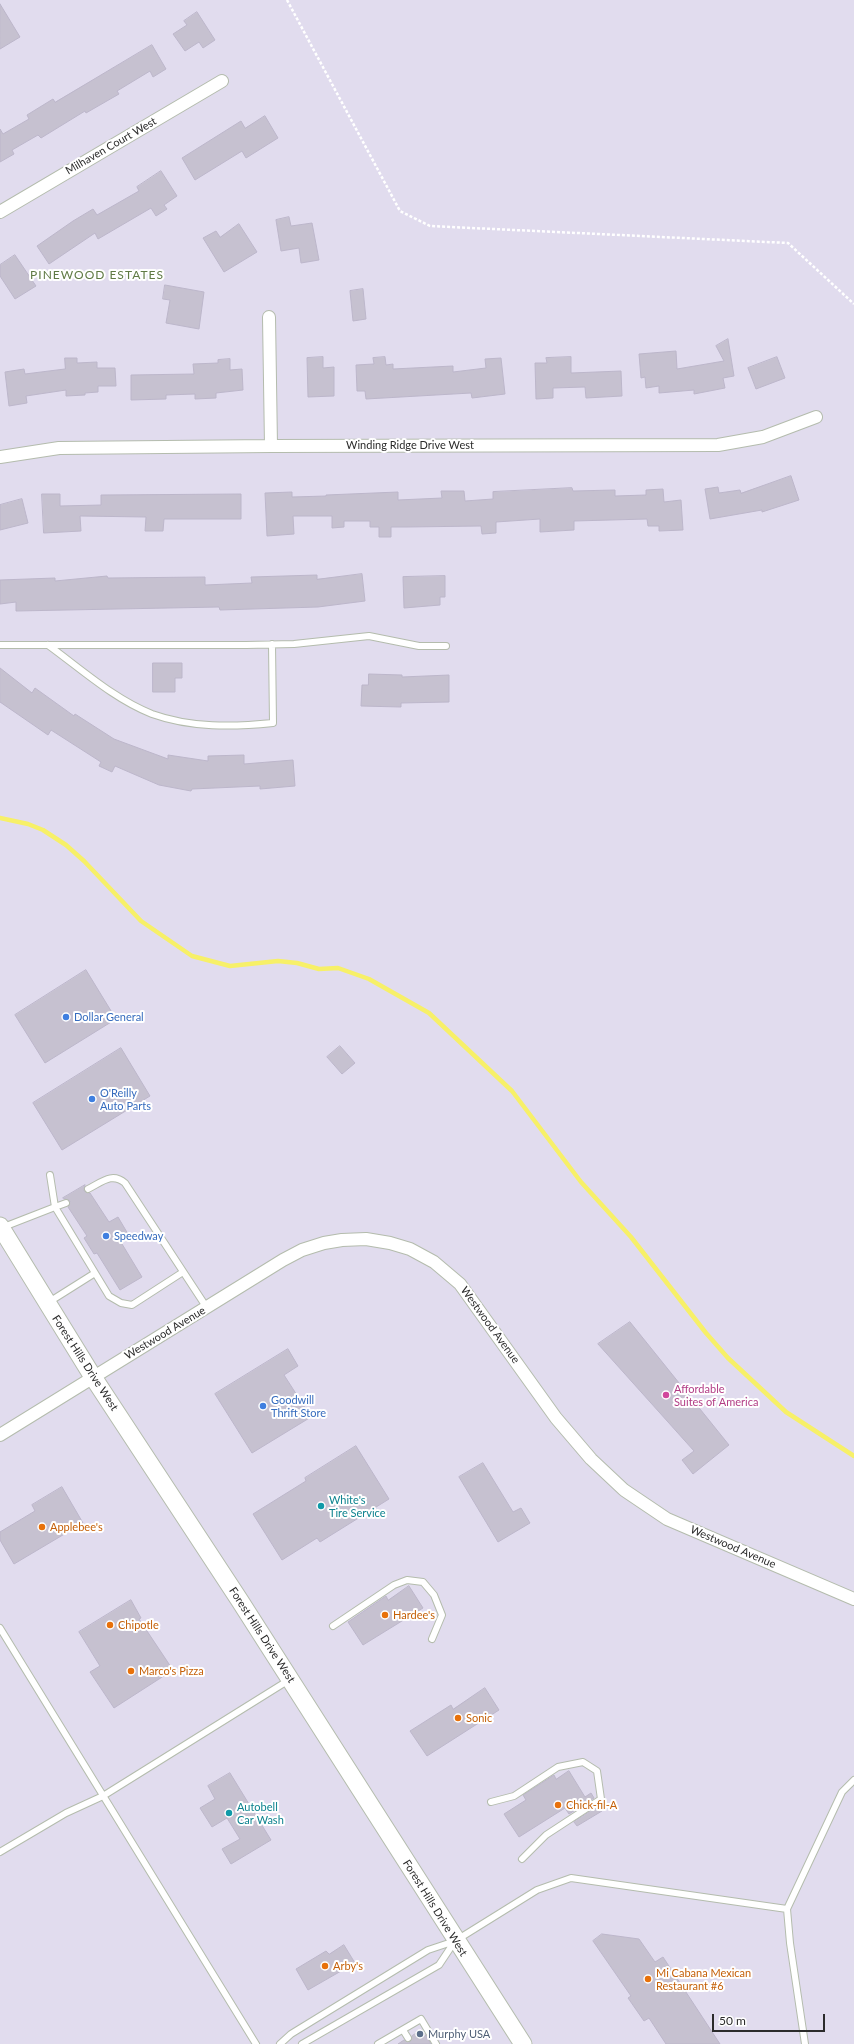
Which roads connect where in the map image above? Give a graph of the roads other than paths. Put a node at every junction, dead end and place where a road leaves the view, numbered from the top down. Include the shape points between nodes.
1 (222, 81) dead end
2 (0, 212) edge
3 (269, 317) dead end
4 (816, 417) dead end
5 (271, 446) junction
6 (0, 457) edge
7 (272, 644) junction
8 (0, 645) edge
9 (48, 645) junction
10 (446, 646) dead end
11 (50, 1175) dead end
12 (88, 1189) dead end
13 (66, 1203) dead end
14 (56, 1207) junction
15 (1, 1227) edge
16 (183, 1272) junction
17 (95, 1273) junction
18 (47, 1304) junction
19 (207, 1308) junction
20 (94, 1377) junction
21 (0, 1435) edge
22 (854, 1599) edge
23 (333, 1626) dead end
24 (0, 1628) edge
25 (432, 1639) dead end
26 (290, 1679) junction
27 (854, 1780) edge
28 (103, 1796) junction
29 (491, 1802) dead end
30 (0, 1852) edge
31 (522, 1859) dead end
32 (787, 1909) junction
33 (456, 1940) junction
34 (403, 2030) junction
35 (408, 2038) dead end
36 (387, 2042) edge
37 (256, 2044) edge
38 (280, 2044) edge
39 (302, 2044) edge
40 (378, 2044) edge
41 (436, 2044) edge
42 (523, 2044) edge
43 (805, 2044) edge

1 - 2 street, Milhaven Court West
3 - 5 street
4 - 5 street, Winding Ridge Drive West via 763,437 718,445
5 - 6 street, Winding Ridge Drive West via 59,448
7 - 9 lane
7 - 9 lane via 273,723 231,726 192,724 151,714 116,694
7 - 10 lane via 368,636 419,646
8 - 9 lane
11 - 14 lane
12 - 16 lane via 110,1177 119,1178 125,1183
13 - 14 lane
14 - 15 lane
14 - 17 lane
15 - 18 main road, Forest Hills Drive West
16 - 17 lane via 132,1305 110,1296
16 - 19 lane
17 - 18 lane
18 - 20 main road, Forest Hills Drive West
19 - 20 street, Westwood Avenue
19 - 22 street, Westwood Avenue via 283,1260 324,1243 366,1239 410,1249 434,1262 460,1284 556,1418 591,1459 624,1490 667,1519
20 - 21 street, Westwood Avenue
20 - 26 main road, Forest Hills Drive West
23 - 25 lane via 394,1585 407,1580 423,1582 434,1595 442,1615
24 - 28 lane
26 - 28 lane
26 - 33 main road, Forest Hills Drive West
27 - 32 lane via 842,1792
28 - 30 lane via 66,1813
28 - 37 lane
29 - 31 lane via 514,1796 558,1767 583,1762 597,1770 600,1799 546,1835
32 - 33 lane via 571,1878 537,1890
32 - 43 lane
33 - 38 lane via 428,1950 291,2034
33 - 39 lane via 439,1965
33 - 42 main road, Forest Hills Drive West
34 - 35 lane
34 - 36 lane
34 - 41 lane via 421,2019
36 - 40 lane

